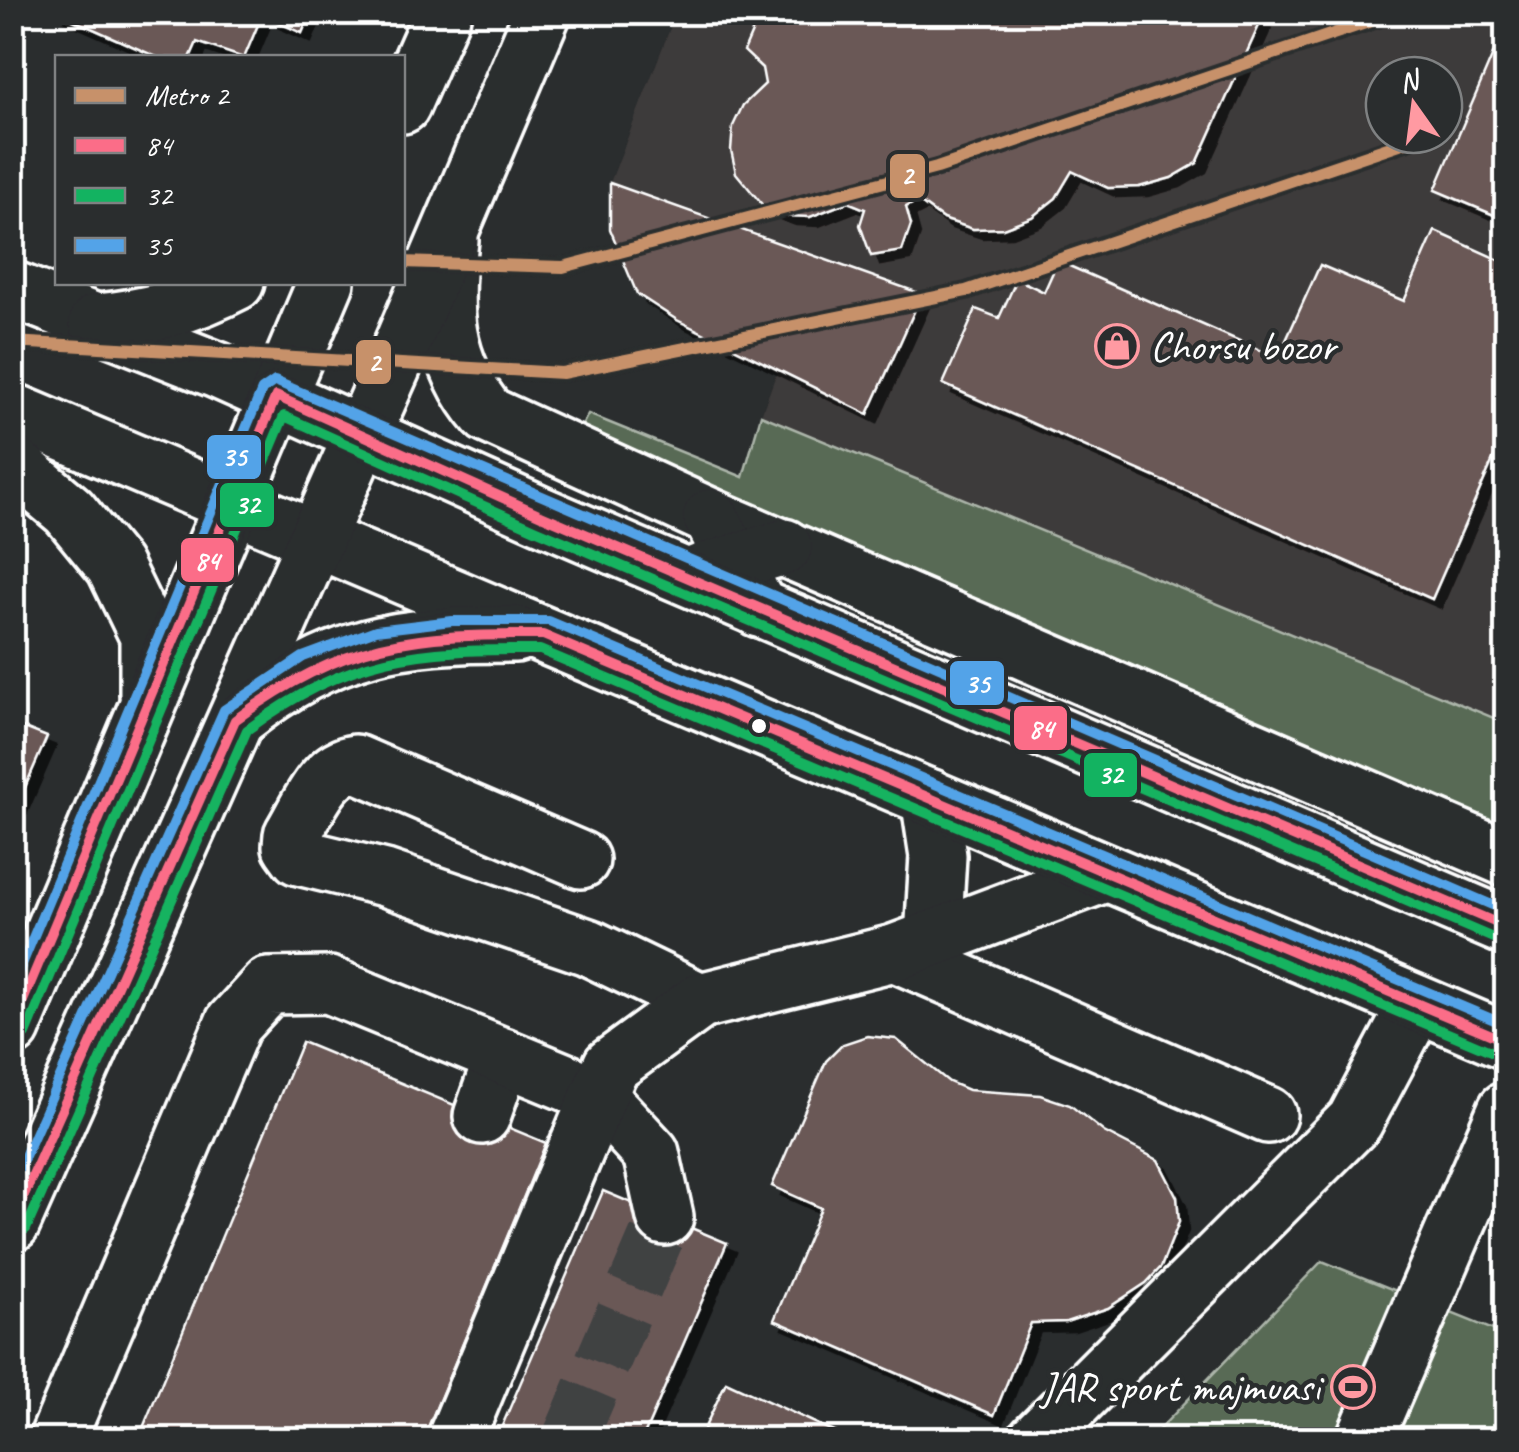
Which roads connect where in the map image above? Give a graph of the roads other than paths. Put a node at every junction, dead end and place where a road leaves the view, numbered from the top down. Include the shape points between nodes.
1 (543, 12) edge
2 (425, 44) edge
3 (405, 97) edge
4 (451, 232) junction
5 (230, 285) edge
6 (325, 285) edge
7 (12, 289) edge
8 (94, 322) junction
9 (276, 396) junction
10 (12, 411) edge
11 (362, 437) junction
12 (12, 463) edge
13 (231, 503) junction
14 (317, 539) junction
15 (735, 562) junction
16 (543, 634) junction
17 (148, 710) junction
18 (235, 720) junction
19 (929, 798) junction
20 (1506, 858) edge
21 (580, 860) dead end
22 (1107, 873) junction
23 (1449, 902) junction
24 (1506, 909) edge
25 (1506, 927) edge
26 (913, 946) junction
27 (700, 1001) junction
28 (1418, 1004) junction
29 (12, 1028) edge
30 (1506, 1041) edge
31 (503, 1056) junction
32 (597, 1096) junction
33 (1506, 1110) edge
34 (1268, 1115) dead end
35 (482, 1116) dead end
36 (665, 1217) tunnel mouth
37 (12, 1223) edge
38 (57, 1440) edge
39 (455, 1440) edge
40 (1036, 1440) edge
41 (1364, 1440) edge

1 - 4 main road
2 - 3 main road
4 - 11 main road
4 - 15 main road via 442,302 449,341 488,416
5 - 8 main road via 146,317
6 - 9 main road
7 - 8 main road
8 - 9 main road
9 - 11 main road
9 - 13 main road
10 - 13 main road
11 - 14 main road
11 - 15 main road
12 - 17 main road via 95,538 127,589 148,636
13 - 14 main road
13 - 17 main road
14 - 16 main road
14 - 18 main road
15 - 20 main road
15 - 23 main road
16 - 18 main road via 393,639 286,680
16 - 19 main road
17 - 29 main road
18 - 37 main road
19 - 22 main road
19 - 26 main road via 938,856
21 - 27 main road via 355,762 329,775 292,835 299,857 385,878 588,947
22 - 26 main road
22 - 28 main road
23 - 24 main road
23 - 25 main road
26 - 27 main road
26 - 34 main road
27 - 32 main road via 611,1066
28 - 30 main road
28 - 40 main road via 1355,1121
31 - 32 main road
31 - 35 main road
31 - 38 main road via 329,985 268,986 234,1024
32 - 36 main road via 651,1153
32 - 39 main road
33 - 41 main road

